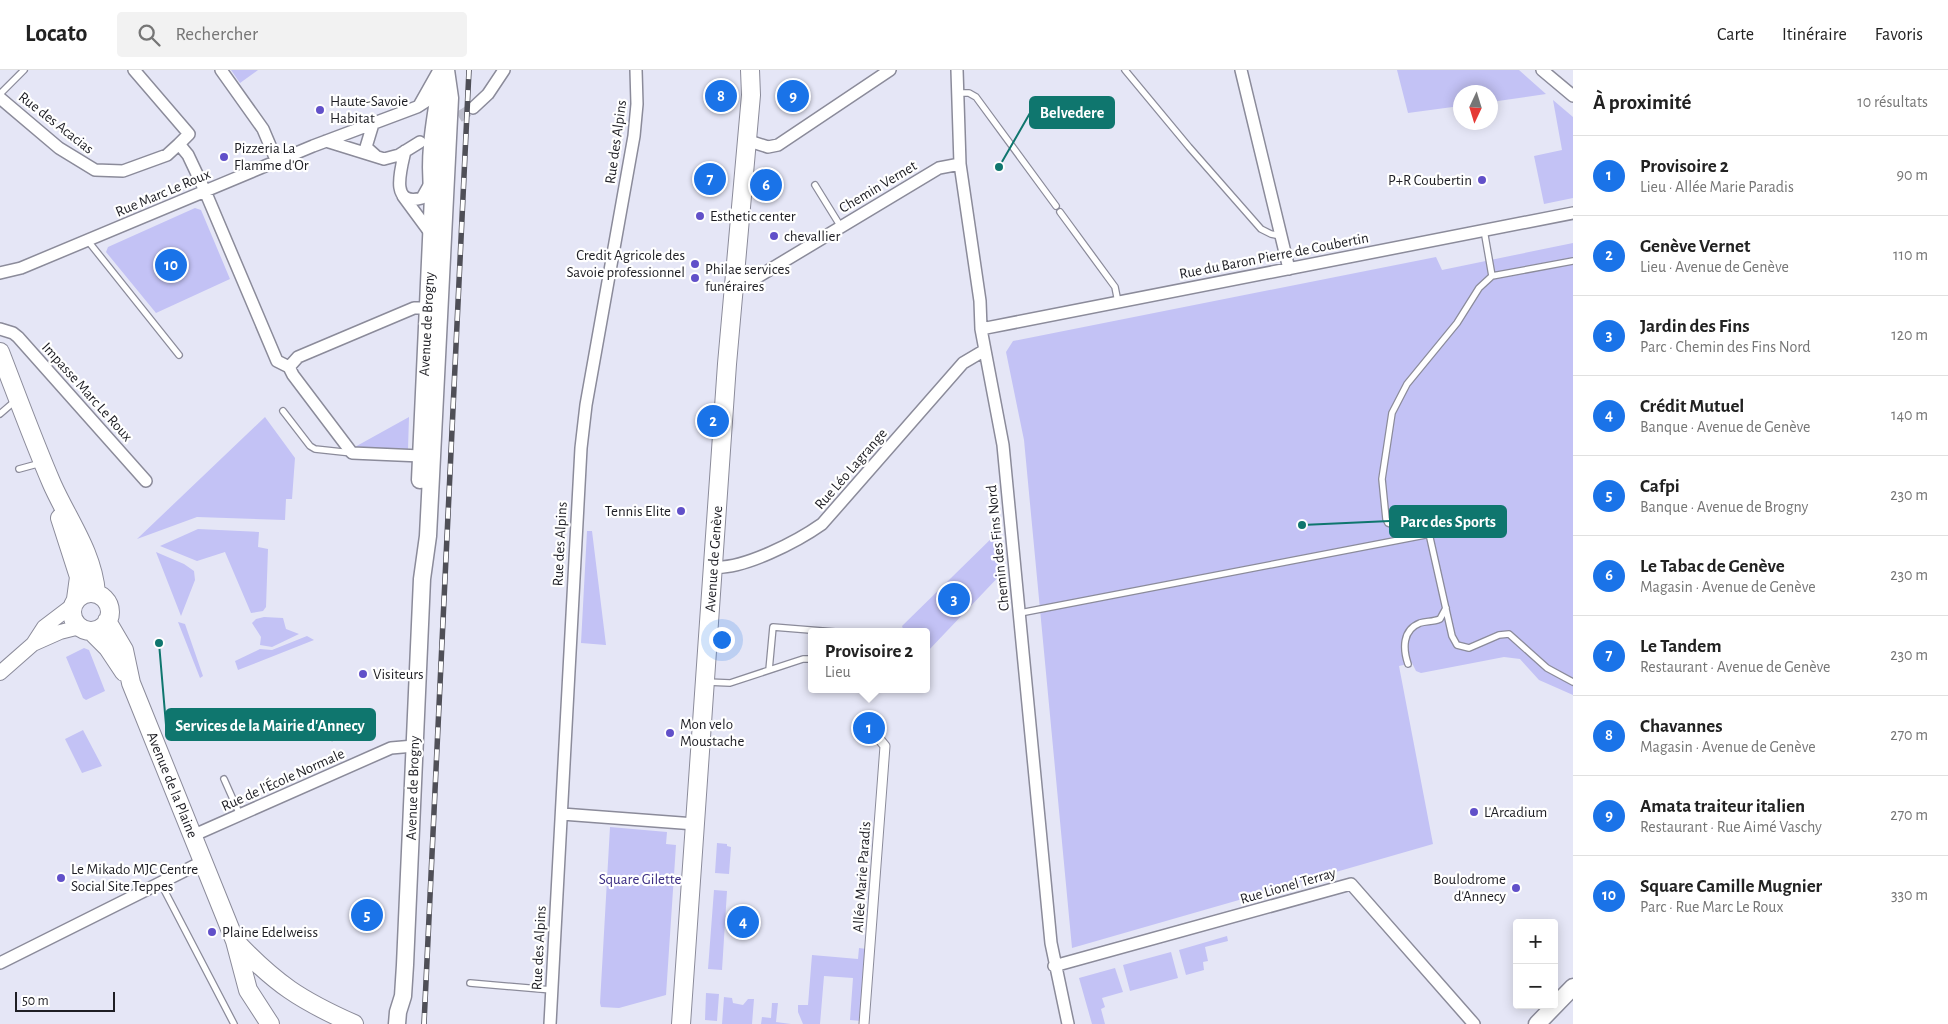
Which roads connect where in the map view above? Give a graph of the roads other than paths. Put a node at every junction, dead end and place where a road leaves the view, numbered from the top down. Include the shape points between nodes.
1 (24, 70) edge
2 (134, 70) edge
3 (221, 70) edge
4 (504, 70) edge
5 (636, 70) edge
6 (750, 70) edge
7 (761, 70) edge
8 (890, 70) edge
9 (957, 70) edge
10 (1126, 70) edge
11 (1241, 70) edge
12 (1542, 70) edge
13 (442, 83) edge
14 (957, 93) junction
15 (0, 94) edge
16 (751, 95) junction
17 (1573, 96) edge
18 (0, 98) edge
19 (417, 107) junction
20 (474, 108) tunnel mouth
21 (373, 124) junction
22 (433, 128) junction
23 (346, 133) junction
24 (746, 140) junction
25 (326, 141) junction
26 (420, 142) dead end
27 (179, 144) junction
28 (366, 147) junction
29 (448, 148) junction
30 (405, 151) junction
31 (379, 158) junction
32 (277, 162) junction
33 (960, 164) junction
34 (431, 182) junction
35 (814, 185) dead end
36 (205, 191) junction
37 (404, 196) junction
38 (1573, 213) edge
39 (841, 227) junction
40 (1484, 230) junction
41 (432, 234) junction
42 (1281, 236) junction
43 (88, 241) junction
44 (1573, 261) edge
45 (1289, 269) junction
46 (441, 272) junction
47 (0, 273) edge
48 (1492, 276) junction
49 (734, 277) junction
50 (1118, 302) junction
51 (434, 311) junction
52 (0, 329) edge
53 (981, 329) junction
54 (985, 350) junction
55 (179, 355) dead end
56 (2, 363) edge
57 (289, 367) junction
58 (19, 399) junction
59 (283, 411) dead end
60 (0, 414) edge
61 (352, 453) junction
62 (43, 462) junction
63 (426, 462) junction
64 (19, 469) dead end
65 (146, 481) dead end
66 (53, 485) junction
67 (1425, 535) dead end
68 (713, 567) junction
69 (96, 593) junction
70 (74, 602) junction
71 (1446, 608) junction
72 (1020, 613) junction
73 (107, 621) junction
74 (86, 629) junction
75 (808, 630) edge
76 (33, 644) junction
77 (808, 659) edge
78 (1408, 664) dead end
79 (769, 670) junction
80 (0, 673) edge
81 (705, 682) junction
82 (1573, 682) edge
83 (131, 683) junction
84 (324, 714) dead end
85 (876, 735) dead end
86 (332, 737) dead end
87 (414, 746) junction
88 (224, 779) dead end
89 (562, 814) junction
90 (240, 815) junction
91 (695, 824) junction
92 (192, 836) junction
93 (202, 862) junction
94 (160, 882) junction
95 (235, 941) junction
96 (0, 963) edge
97 (1054, 966) junction
98 (470, 983) dead end
99 (1573, 987) edge
100 (552, 990) junction
101 (401, 1014) edge
102 (234, 1024) edge
103 (270, 1024) edge
104 (354, 1024) edge
105 (385, 1024) edge
106 (550, 1024) edge
107 (681, 1024) edge
108 (864, 1024) edge
109 (1068, 1024) edge
110 (1474, 1024) edge
111 (1537, 1024) edge

1 - 15 lane
2 - 27 street via 189,134
3 - 32 street via 263,129
4 - 20 street
5 - 89 street, Rue des Alpins via 634,136 582,435
6 - 16 main road, Avenue de Genève
7 - 16 main road, Avenue de Genève
8 - 24 street via 778,145 768,147
9 - 14 street, Chemin des Fins Nord
10 - 42 lane via 1261,229
11 - 42 street
12 - 17 street
13 - 19 street, Rue Marc Le Roux
13 - 19 street
13 - 19 street via 430,90
13 - 22 main road, Avenue de Brogny
13 - 29 main road, Avenue de Brogny
13 - 29 street
14 - 33 street, Chemin des Fins Nord
14 - 50 lane via 976,97 1115,287
16 - 24 main road, Avenue de Genève
18 - 27 street, Rue des Acacias via 59,148 95,170 123,171 167,155
19 - 21 street, Rue Marc Le Roux
19 - 22 street via 431,120
21 - 23 street, Rue Marc Le Roux
21 - 28 street
22 - 34 main road, Avenue de Brogny
23 - 25 street, Rue Marc Le Roux
23 - 28 street
24 - 49 main road, Avenue de Genève
25 - 31 street
25 - 32 street, Rue Marc Le Roux
26 - 30 street
27 - 36 street via 188,155
28 - 31 street
29 - 46 main road, Avenue de Brogny
30 - 31 street via 388,159
30 - 37 street via 399,176 400,192
32 - 36 street, Rue Marc Le Roux
33 - 39 street, Chemin Vernet via 939,168
33 - 53 street, Chemin des Fins Nord via 980,301
34 - 37 street via 422,198 414,200
34 - 41 main road, Avenue de Brogny
35 - 39 lane
36 - 43 street, Rue Marc Le Roux
36 - 57 street via 276,358
37 - 41 street
38 - 40 street, Rue du Baron Pierre de Coubertin
39 - 49 street, Chemin Vernet via 756,278
40 - 45 street, Rue du Baron Pierre de Coubertin
40 - 48 lane
41 - 46 main road
41 - 51 main road, Avenue de Brogny
42 - 45 street
43 - 47 street, Rue Marc Le Roux
43 - 55 lane
44 - 48 lane
45 - 50 street, Rue du Baron Pierre de Coubertin
46 - 51 main road, Avenue de Brogny
48 - 71 lane via 1479,288 1400,396 1392,413 1382,472 1386,521 1395,526 1422,523 1428,528
49 - 68 main road, Avenue de Genève
50 - 53 street, Rue du Baron Pierre de Coubertin
51 - 57 street via 414,308 298,357
51 - 63 main road, Avenue de Brogny
52 - 65 street, Impasse Marc Le Roux via 18,337
53 - 54 street, Chemin des Fins Nord
54 - 68 street, Rue Léo Lagrange via 958,368 822,524 774,551 730,566
54 - 72 street, Chemin des Fins Nord via 1003,445
56 - 58 main road
57 - 61 street
58 - 60 lane
58 - 62 main road
59 - 61 lane via 310,446
61 - 63 street
62 - 64 lane
62 - 66 main road
63 - 87 main road, Avenue de Brogny via 428,536 422,579
66 - 69 main road via 88,558
66 - 70 main road via 62,528 79,577
67 - 72 lane
68 - 81 main road, Avenue de Genève
69 - 70 main road via 82,595
69 - 73 main road via 110,609
70 - 74 main road via 73,619
70 - 76 street via 44,627
71 - 78 lane via 1440,619 1417,625 1409,632 1405,649
71 - 82 lane via 1453,640 1460,647 1469,648 1509,634 1547,668
72 - 97 street, Chemin des Fins Nord
73 - 74 main road via 99,629
73 - 83 main road, Avenue de la Plaine via 124,650
74 - 76 street via 60,632
74 - 83 main road, Avenue de la Plaine via 108,648
75 - 79 lane via 773,627
76 - 80 street
77 - 79 lane
79 - 81 lane via 730,683
81 - 91 main road, Avenue de Genève
83 - 92 main road, Avenue de la Plaine
84 - 86 lane via 323,729
85 - 108 street, Allée Marie Paradis via 886,746
87 - 90 street, Rue de l'École Normale via 392,748
87 - 101 main road, Avenue de Brogny
88 - 90 lane
89 - 91 street
89 - 100 street, Rue des Alpins
90 - 92 street, Rue de l'École Normale
91 - 107 main road, Avenue de Genève
92 - 93 main road, Avenue de la Plaine
93 - 94 street
93 - 95 main road, Avenue de la Plaine
94 - 96 street
94 - 102 lane
95 - 103 main road, Avenue de la Plaine via 248,990
95 - 104 main road via 288,990
97 - 109 street, Chemin des Fins Nord
97 - 110 street, Rue Lionel Terray via 1351,884
98 - 100 lane
99 - 111 main road
100 - 106 street, Rue des Alpins
101 - 105 main road

